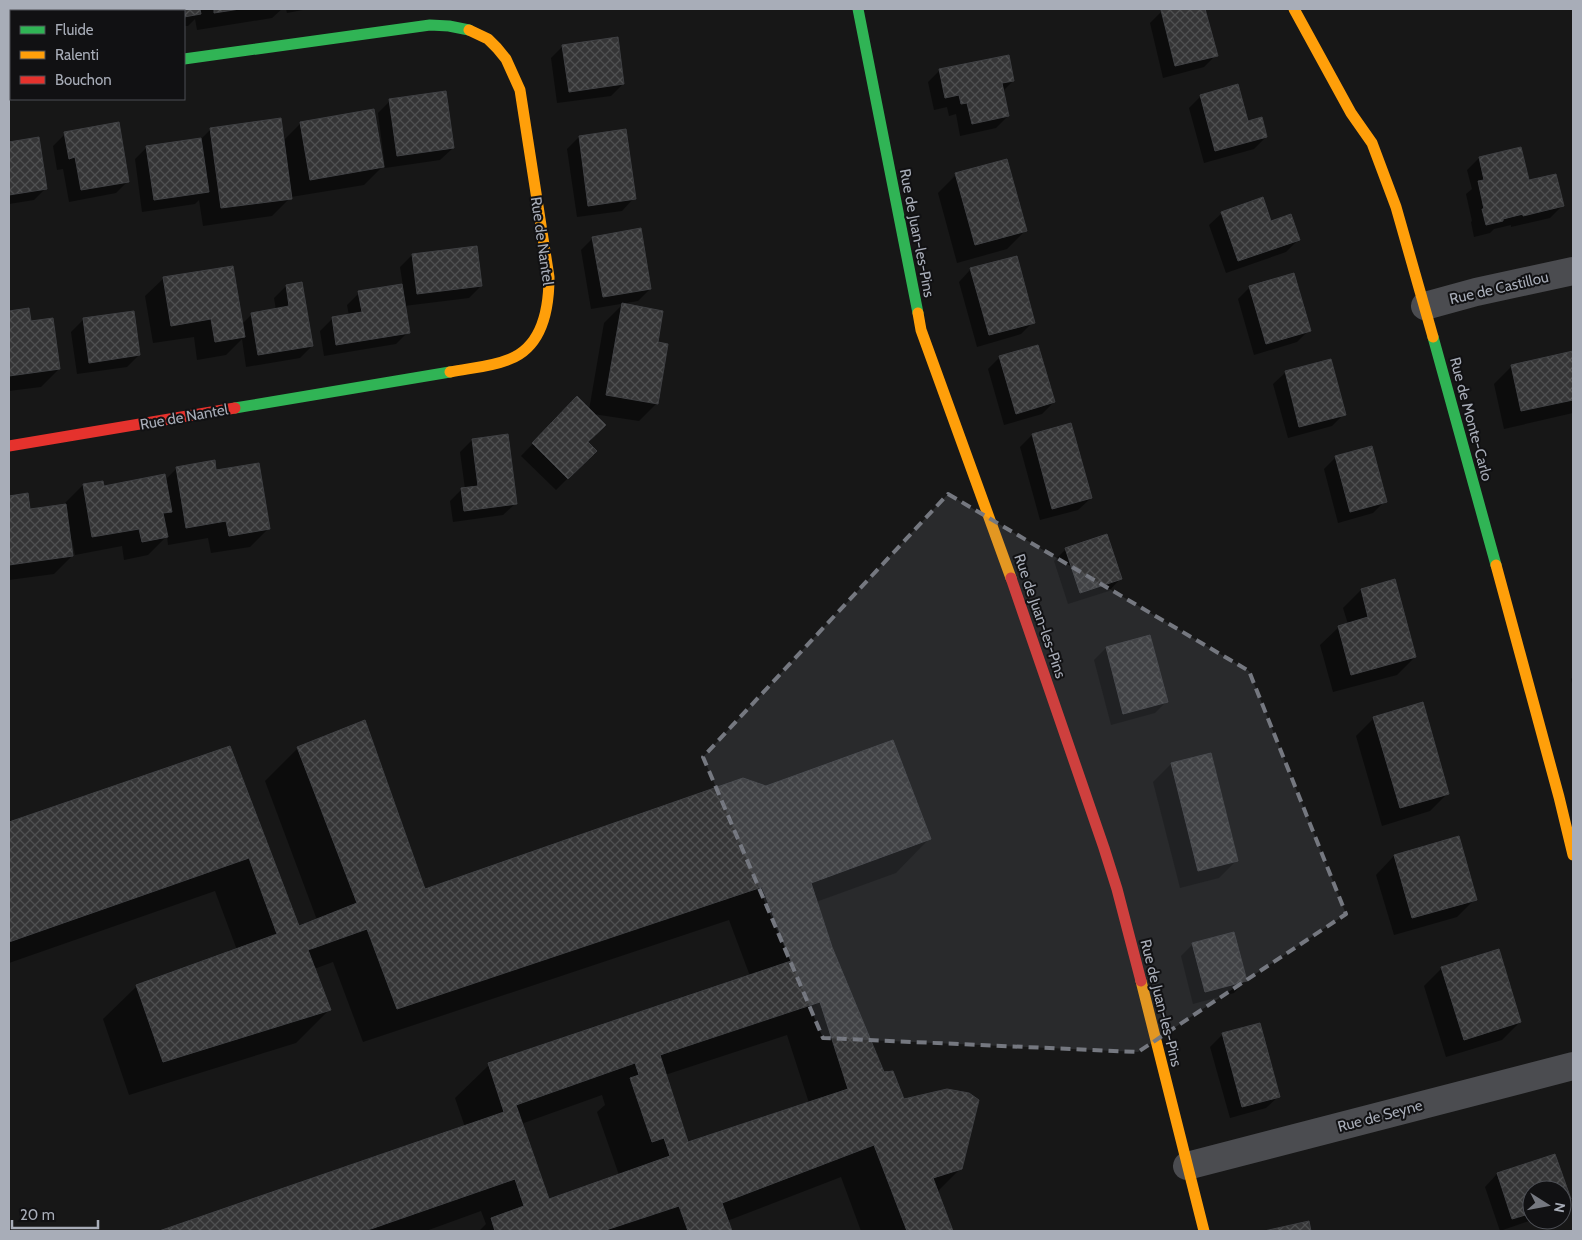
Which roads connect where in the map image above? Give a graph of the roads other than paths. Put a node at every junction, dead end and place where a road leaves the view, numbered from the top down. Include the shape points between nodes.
1 (858, 9) edge
2 (1294, 9) edge
3 (185, 59) edge
4 (1573, 271) edge
5 (1425, 306) junction
6 (9, 446) edge
7 (1566, 795) edge
8 (1573, 856) edge
9 (1573, 1066) edge
10 (1187, 1166) junction
11 (1204, 1231) edge

1 - 10 street, Rue de Juan-les-Pins via 921,330 1104,848
2 - 5 street, Rue de Monte-Carlo via 1351,113 1372,143 1396,207
3 - 6 street, Rue de Nantel via 430,25 454,25 487,38 512,69 520,90 549,277 550,296 538,334 527,348 512,358 490,365
4 - 5 street, Rue de Castillou
5 - 7 street, Rue de Monte-Carlo
7 - 8 street, Rue de Monte-Carlo
9 - 10 street, Rue de Seyne
10 - 11 street, Rue de Juan-les-Pins

